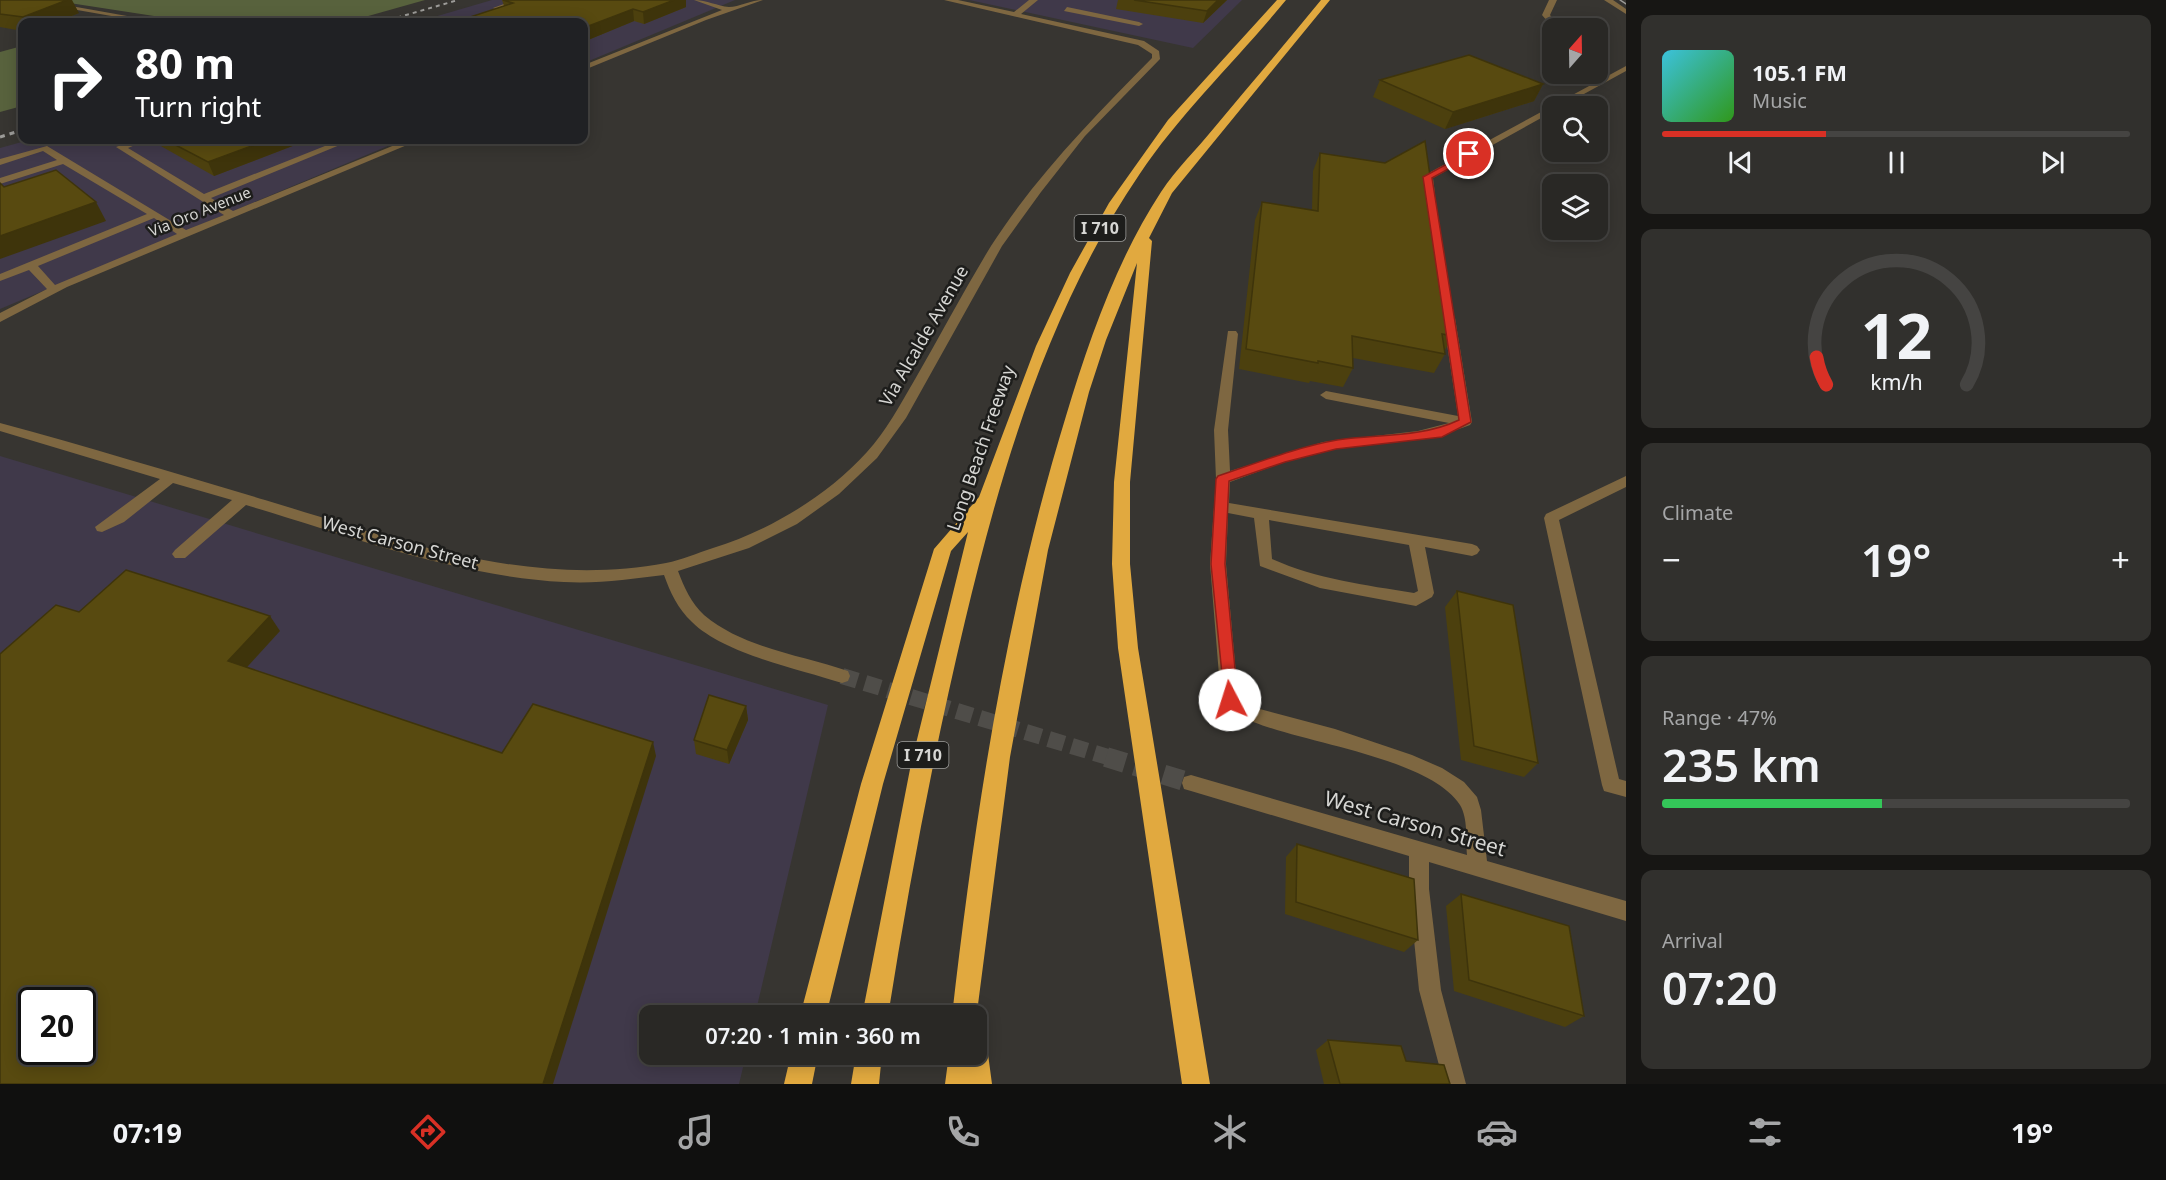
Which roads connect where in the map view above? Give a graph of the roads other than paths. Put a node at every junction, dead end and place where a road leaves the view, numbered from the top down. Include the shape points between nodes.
1 (24, 0) edge
2 (522, 0) edge
3 (698, 0) edge
4 (759, 0) edge
5 (948, 0) edge
6 (1034, 0) edge
7 (1282, 0) edge
8 (1326, 0) edge
9 (1553, 0) edge
10 (1608, 0) edge
11 (1078, 1) edge
12 (498, 8) edge
13 (728, 9) junction
14 (1067, 9) junction
15 (1626, 12) edge
16 (1016, 15) junction
17 (134, 18) edge
18 (1549, 18) edge
19 (1049, 22) junction
20 (1139, 24) dead end
21 (588, 59) edge
22 (597, 62) junction
23 (588, 66) edge
24 (1626, 68) edge
25 (1608, 78) edge
26 (1597, 84) edge
27 (1576, 96) edge
28 (1542, 115) edge
29 (116, 144) edge
30 (130, 144) edge
31 (337, 144) edge
32 (404, 144) edge
33 (121, 147) junction
34 (65, 160) junction
35 (0, 162) edge
36 (0, 181) edge
37 (204, 197) junction
38 (1433, 212) edge
39 (155, 214) junction
40 (232, 215) junction
41 (1148, 225) junction
42 (184, 234) junction
43 (31, 266) junction
44 (0, 278) edge
45 (54, 290) junction
46 (1447, 305) edge
47 (0, 318) edge
48 (1232, 334) dead end
49 (1326, 395) dead end
50 (1465, 422) junction
51 (0, 427) edge
52 (170, 478) junction
53 (1223, 479) junction
54 (1626, 481) edge
55 (987, 498) junction
56 (243, 499) junction
57 (1221, 507) junction
58 (1261, 514) junction
59 (102, 527) dead end
60 (1416, 541) junction
61 (1472, 550) dead end
62 (180, 554) dead end
63 (669, 568) junction
64 (842, 676) tunnel mouth
65 (1191, 783) tunnel mouth
66 (1626, 789) edge
67 (1419, 850) junction
68 (1478, 868) junction
69 (1626, 911) edge
70 (968, 987) junction
71 (816, 1005) edge
72 (877, 1005) edge
73 (966, 1005) edge
74 (970, 1005) edge
75 (802, 1065) edge
76 (868, 1065) edge
77 (961, 1065) edge
78 (976, 1065) edge
79 (798, 1084) edge
80 (865, 1084) edge
81 (959, 1084) edge
82 (978, 1084) edge
83 (1196, 1084) edge
84 (1455, 1084) edge

1 - 17 street
2 - 12 street
3 - 13 street
4 - 13 street
5 - 16 street
6 - 16 street
7 - 55 highway, Long Beach Freeway / I 710 via 1177,115 1116,201 1085,254 1050,330
8 - 41 highway, I 710 via 1167,192
9 - 18 street via 1546,15
10 - 15 street
11 - 14 street
13 - 22 street
14 - 19 street
14 - 20 street
16 - 19 street
19 - 63 street, Via Alcalde Avenue via 1141,43 1156,53 1155,59 1082,134 1004,237 954,316 899,418 872,455 834,490 792,520 744,544
21 - 22 street
22 - 23 street
24 - 25 street
26 - 27 street
28 - 38 street via 1428,177
29 - 33 street
30 - 33 street
31 - 37 street
32 - 40 street, Via Oro Avenue
33 - 37 street
34 - 35 street via 45,148
34 - 36 street
34 - 39 street
37 - 40 street
39 - 42 street
39 - 43 street
40 - 42 street, Via Oro Avenue
41 - 70 highway, I 710 via 1110,307 1054,476 1006,703
41 - 83 highway via 1122,482 1121,564 1128,648
42 - 45 street, Via Oro Avenue
43 - 44 street
43 - 45 street
45 - 47 street, Via Oro Avenue
46 - 50 street
48 - 53 street via 1221,430
49 - 50 street
50 - 53 street via 1442,433 1336,445
51 - 52 street, West Carson Street
52 - 56 street, West Carson Street
52 - 59 street
53 - 57 street
54 - 66 street via 1551,518 1611,785
55 - 71 highway via 943,549 872,784
55 - 72 highway, Long Beach Freeway / I 710 via 927,734
56 - 62 street
56 - 63 street, West Carson Street via 422,553 508,571 578,578 643,574
57 - 58 street
57 - 68 street via 1218,564 1230,700 1251,714 1404,758 1442,775 1470,802
58 - 60 street
58 - 60 street via 1265,562 1326,584 1416,600 1426,593
60 - 61 street
63 - 64 street via 687,607 704,624 726,637
65 - 67 street, West Carson Street
67 - 68 street, West Carson Street
67 - 84 street via 1419,889 1430,990
68 - 69 street, West Carson Street
70 - 73 highway, I 710
70 - 74 highway
75 - 79 highway
76 - 80 highway
77 - 81 highway
78 - 82 highway

